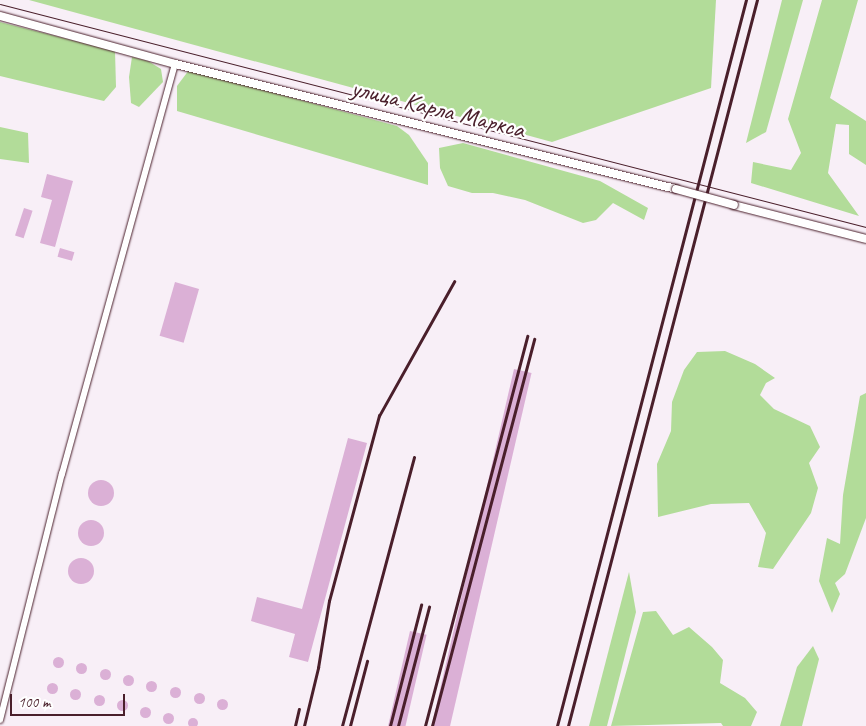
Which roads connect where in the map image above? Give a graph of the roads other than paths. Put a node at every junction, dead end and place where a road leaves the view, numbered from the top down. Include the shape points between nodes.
1 (0, 16) edge
2 (175, 64) junction
3 (866, 239) edge
4 (0, 720) edge

1 - 2 street, улица Карла Маркса
2 - 3 street, улица Карла Маркса, bridge
2 - 4 street via 62,474

